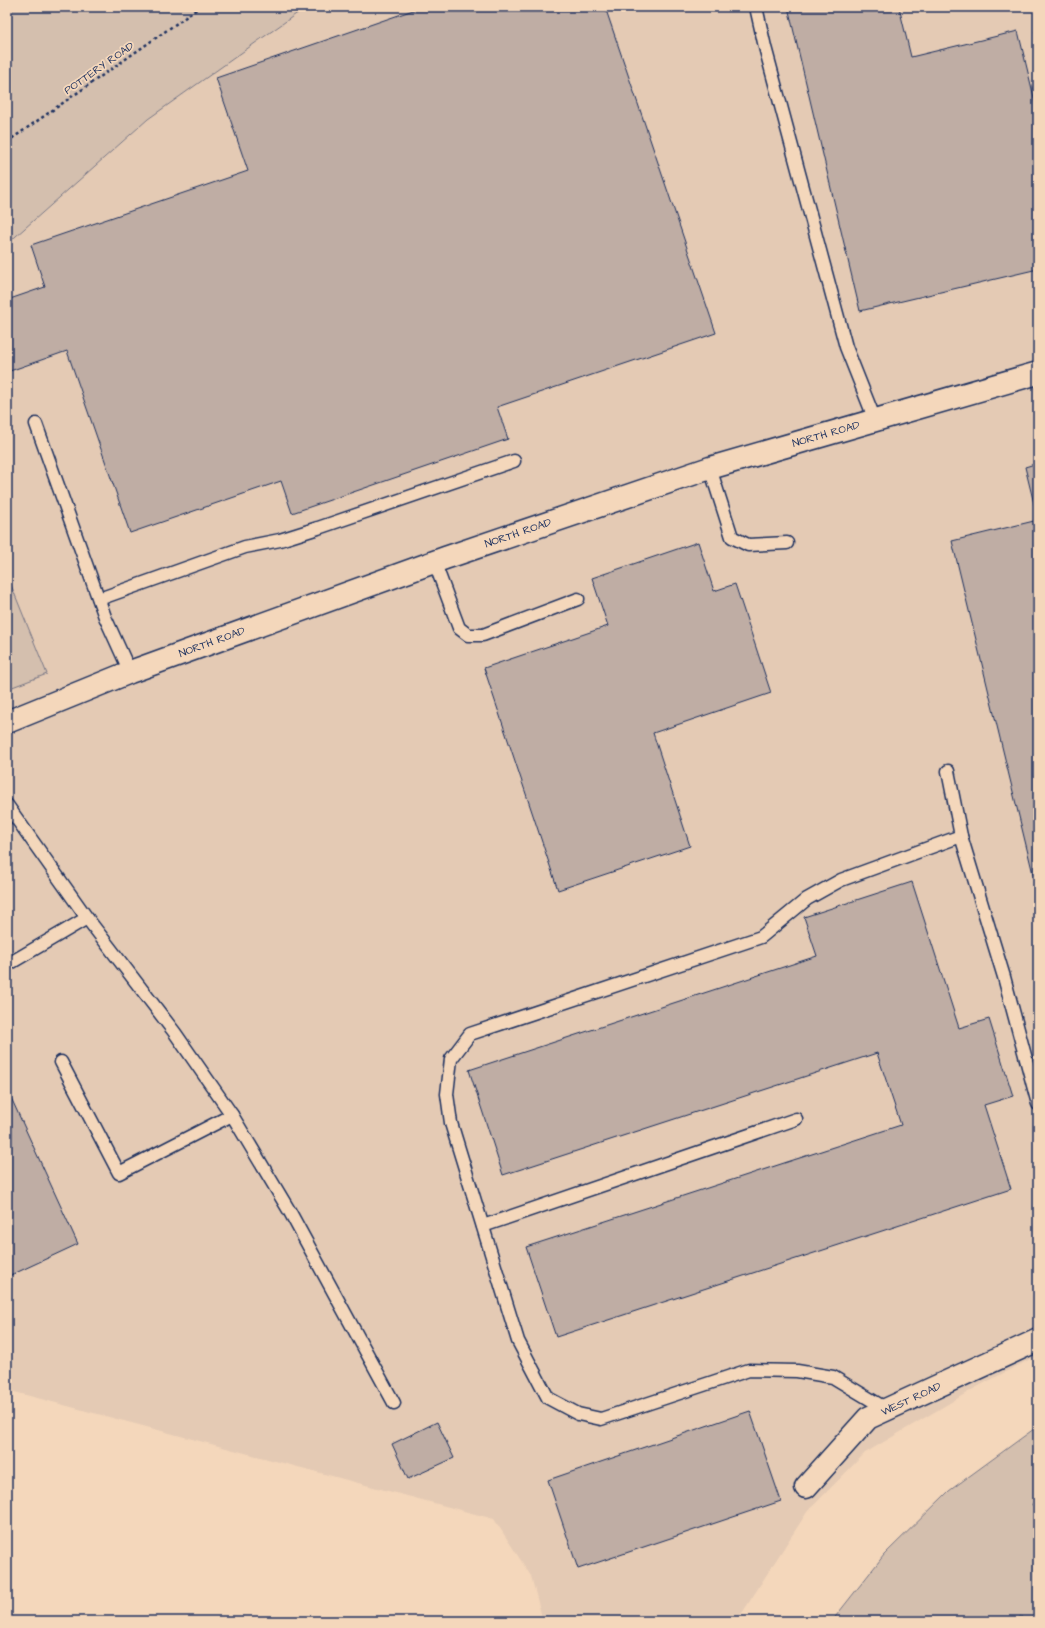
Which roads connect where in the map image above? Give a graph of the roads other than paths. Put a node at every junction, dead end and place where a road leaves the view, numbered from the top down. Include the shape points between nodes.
1 (756, 7) edge
2 (1038, 373) edge
3 (875, 420) junction
4 (36, 424) dead end
5 (514, 461) dead end
6 (710, 468) junction
7 (787, 542) dead end
8 (434, 562) junction
9 (99, 599) junction
10 (578, 599) dead end
11 (130, 672) junction
12 (7, 722) edge
13 (948, 771) dead end
14 (7, 805) edge
15 (961, 836) junction
16 (87, 918) junction
17 (7, 965) edge
18 (61, 1062) dead end
19 (1038, 1104) edge
20 (232, 1115) junction
21 (796, 1119) dead end
22 (483, 1226) junction
23 (1038, 1340) edge
24 (394, 1402) dead end
25 (888, 1410) junction
26 (806, 1486) dead end

1 - 3 lane via 846,347
2 - 3 street, NORTH ROAD
3 - 6 street, NORTH ROAD
4 - 9 lane
5 - 9 lane via 318,528 280,540 245,547
6 - 7 lane via 732,537 748,545
6 - 8 street, NORTH ROAD
8 - 10 lane via 459,628 468,635 483,636
8 - 11 street, NORTH ROAD
9 - 11 lane
11 - 12 street, NORTH ROAD
13 - 15 lane
14 - 16 lane
15 - 19 lane via 1004,977
15 - 22 lane via 841,880 807,899 761,937 470,1034 451,1059 447,1094 451,1123
16 - 17 lane
16 - 20 lane via 175,1033
18 - 20 lane via 119,1173
20 - 24 lane via 290,1212
21 - 22 lane
22 - 25 lane via 518,1341 548,1398 578,1414 602,1419 749,1370 797,1371 834,1377
23 - 25 street, WEST ROAD
25 - 26 street, WEST ROAD via 868,1418

